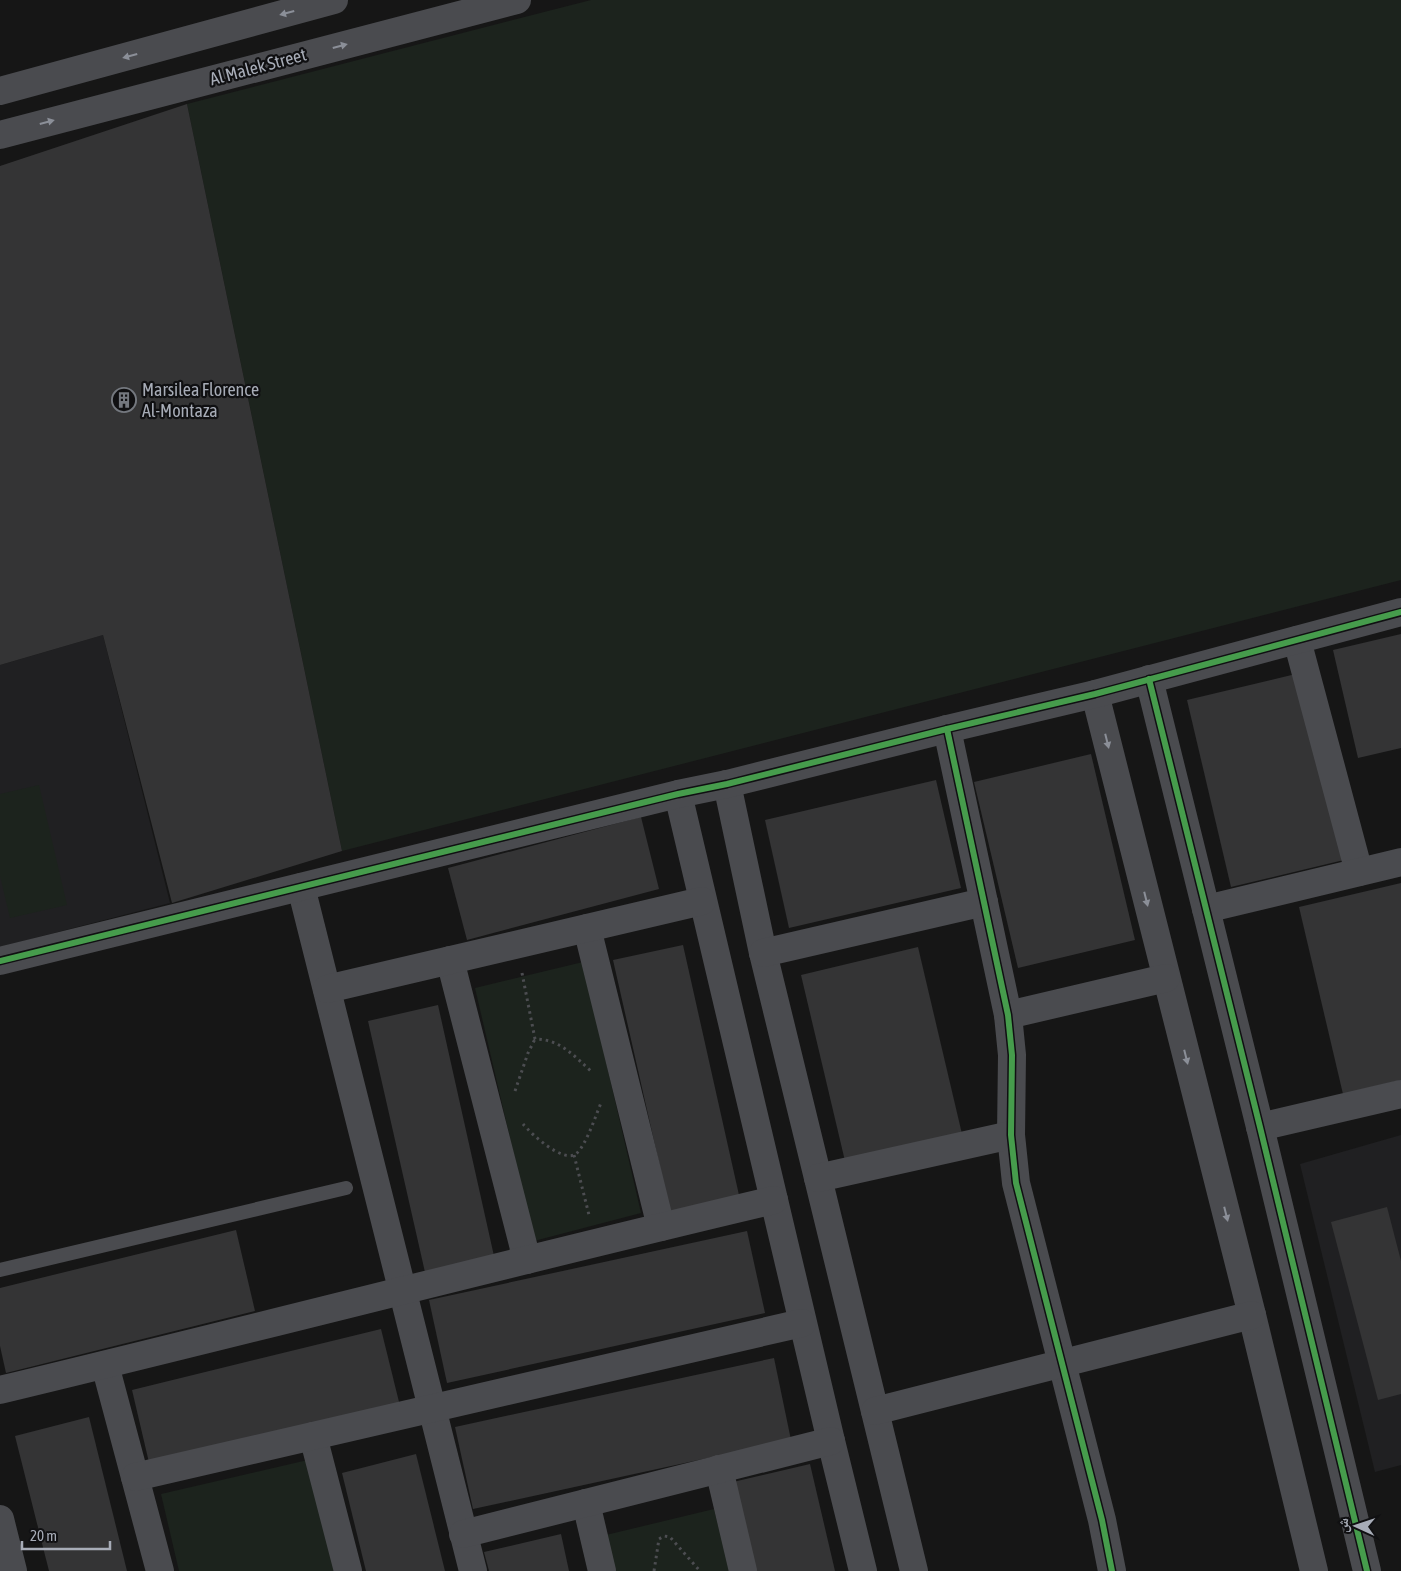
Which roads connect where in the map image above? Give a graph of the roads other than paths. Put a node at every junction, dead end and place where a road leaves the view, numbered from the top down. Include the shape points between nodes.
1 (334, 0) edge
2 (517, 0) edge
3 (0, 91) edge
4 (0, 135) edge
5 (1401, 612) edge
6 (1297, 640) junction
7 (1149, 679) junction
8 (1095, 694) junction
9 (947, 729) junction
10 (727, 784) junction
11 (678, 794) junction
12 (1401, 862) edge
13 (1359, 872) junction
14 (301, 886) junction
15 (702, 901) junction
16 (984, 902) junction
17 (1206, 909) junction
18 (588, 928) junction
19 (763, 953) junction
20 (450, 960) junction
21 (0, 961) edge
22 (1166, 978) junction
23 (327, 989) junction
24 (1008, 1015) junction
25 (1401, 1094) edge
26 (1260, 1127) junction
27 (1011, 1135) junction
28 (818, 1178) junction
29 (346, 1188) dead end
30 (774, 1200) junction
31 (661, 1227) junction
32 (527, 1260) junction
33 (0, 1270) edge
34 (403, 1292) junction
35 (1252, 1316) junction
36 (802, 1323) junction
37 (1062, 1364) junction
38 (105, 1365) junction
39 (0, 1390) edge
40 (432, 1408) junction
41 (875, 1411) junction
42 (313, 1436) junction
43 (831, 1441) junction
44 (718, 1469) junction
45 (135, 1477) junction
46 (586, 1503) junction
47 (0, 1519) edge
48 (464, 1534) junction
49 (13, 1571) edge
50 (160, 1571) edge
51 (348, 1571) edge
52 (473, 1571) edge
53 (602, 1571) edge
54 (743, 1571) edge
55 (863, 1571) edge
56 (914, 1571) edge
57 (1112, 1571) edge
58 (1314, 1571) edge
59 (1367, 1571) edge

1 -> 3 street
4 -> 2 street, Al Malek Street
5 - 6 street
6 - 7 street
6 - 13 street
7 - 8 street
7 - 17 street
8 - 9 street
8 -> 22 street
9 - 10 street
9 - 16 street
10 - 11 street
10 - 19 street
11 - 14 street
11 - 15 street
12 - 13 street
13 - 17 street
14 - 21 street
14 - 23 street
15 - 18 street
15 - 30 street
16 - 19 street
16 - 24 street
17 - 26 street
18 - 20 street
18 - 31 street
19 - 28 street
20 - 23 street
20 - 32 street
22 - 24 street
22 -> 35 street
23 - 34 street
24 - 27 street via 1012,1055
25 - 26 street
26 - 59 street
27 - 28 street
27 - 37 street via 1016,1183
28 - 41 street
29 - 33 lane
30 - 31 street
30 - 36 street
31 - 32 street
32 - 34 street
34 - 38 street
34 - 40 street
35 - 37 street
35 - 58 street
36 - 40 street
36 - 43 street
37 - 41 street
37 - 57 street
38 - 39 street
38 - 45 street
40 - 42 street
40 - 48 street
41 - 56 street
42 - 45 street
42 - 51 street
43 - 44 street
43 - 55 street
44 - 46 street
44 - 54 street
45 - 50 street
46 - 48 street
46 - 53 street
47 - 49 street
48 - 52 street

